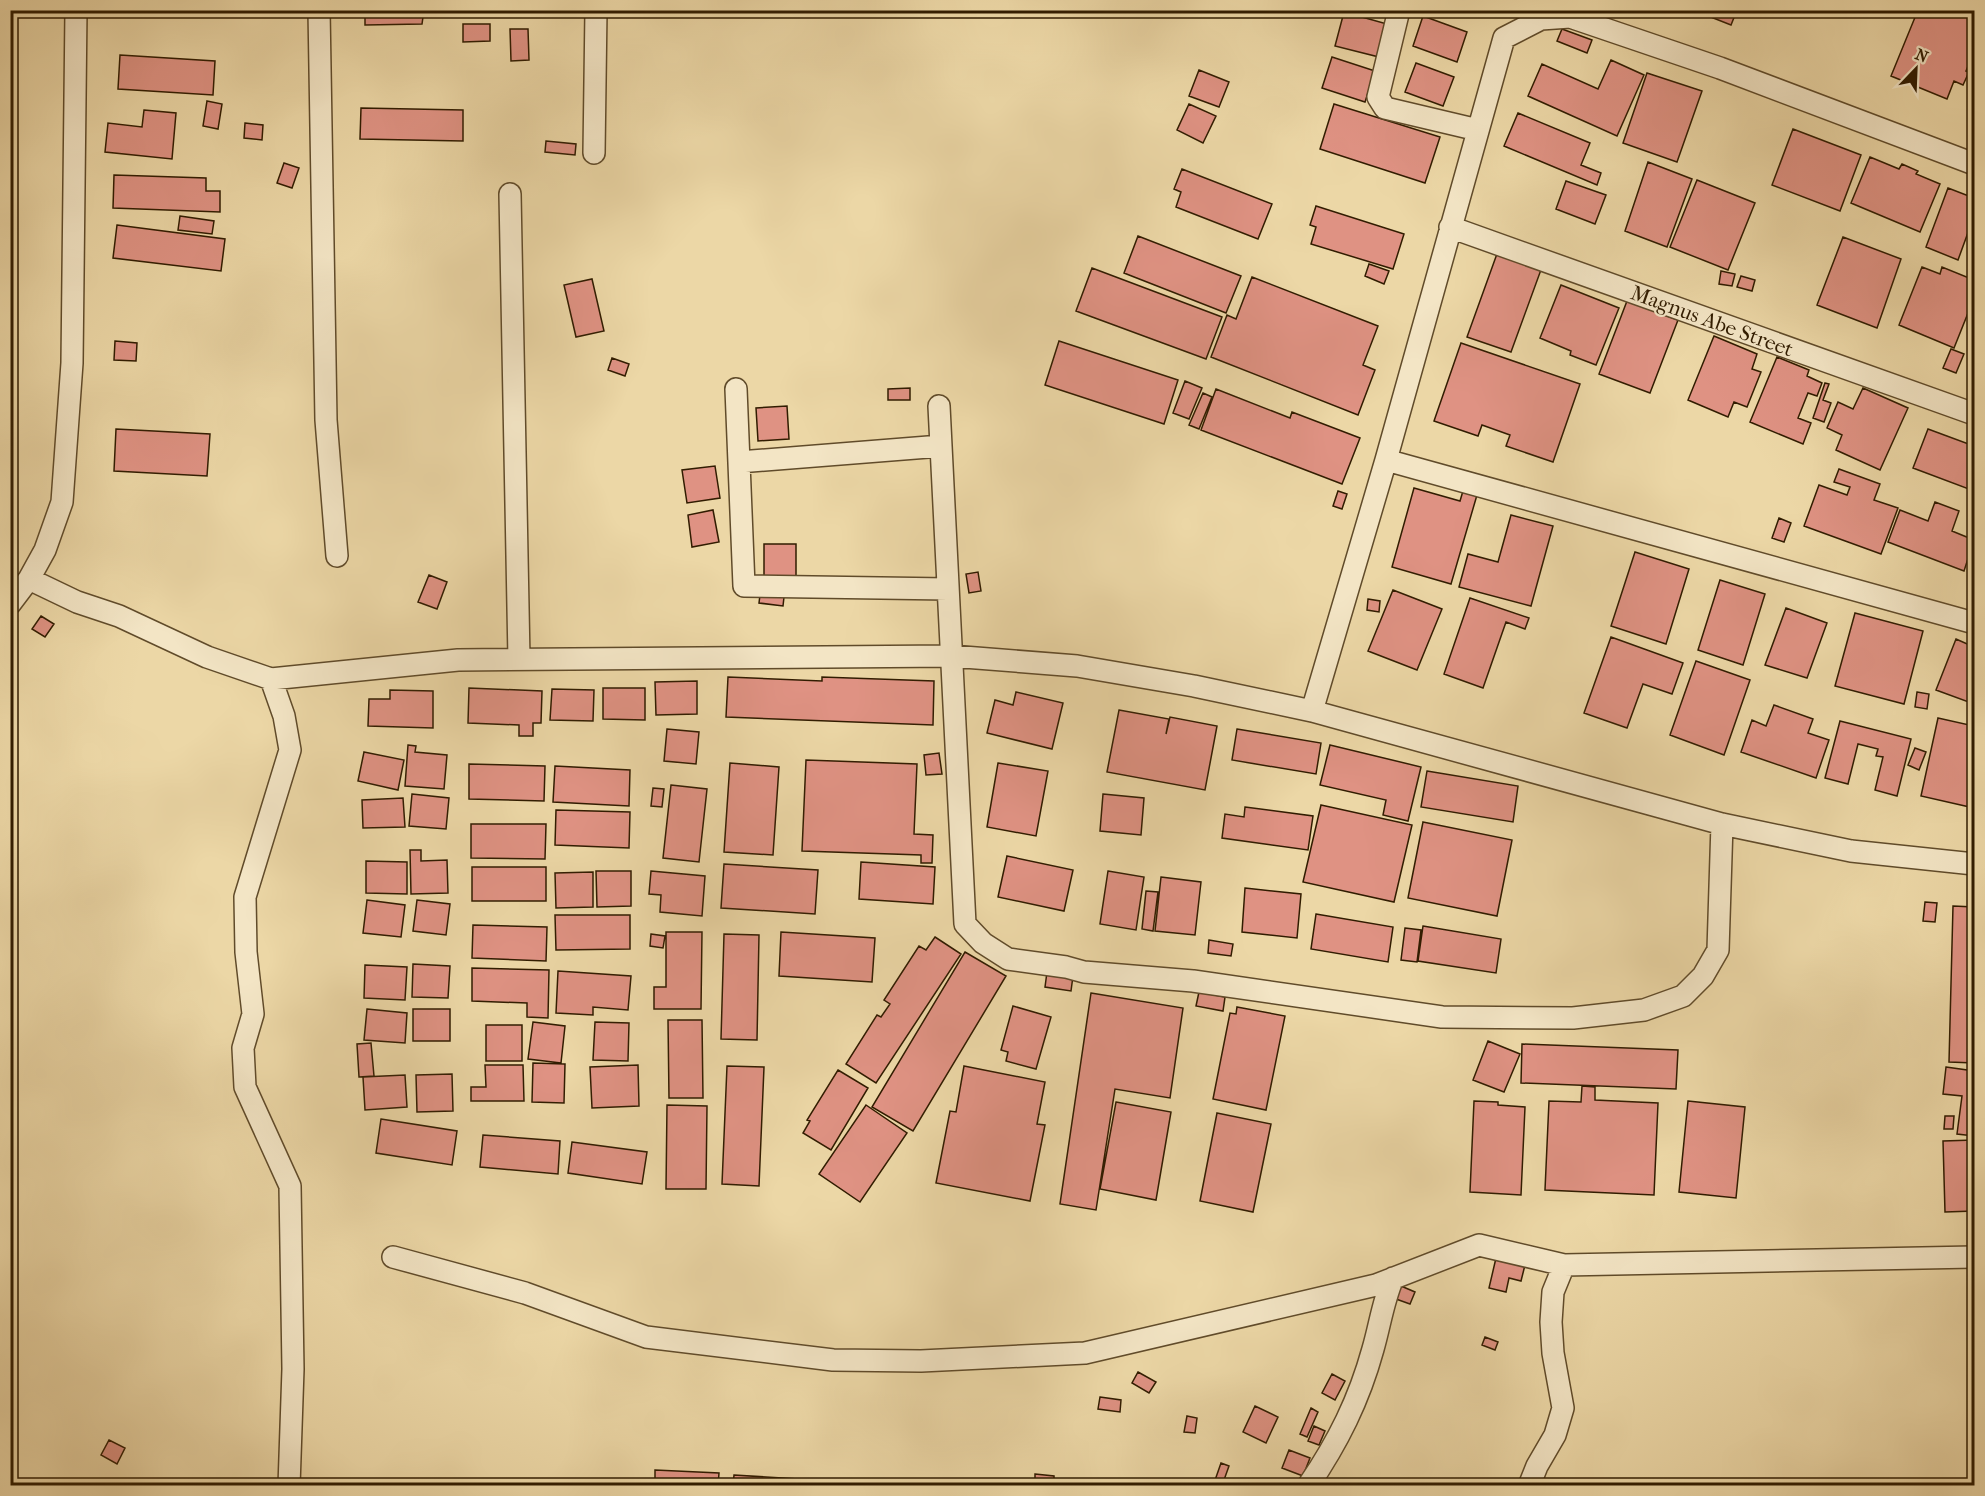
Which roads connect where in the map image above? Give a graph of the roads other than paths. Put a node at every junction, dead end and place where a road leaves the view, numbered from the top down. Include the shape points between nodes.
1 (76, 10) edge
2 (319, 10) edge
3 (596, 10) edge
4 (1399, 10) edge
5 (1478, 130) junction
6 (594, 153) dead end
7 (1974, 164) edge
8 (510, 194) dead end
9 (1450, 227) junction
10 (736, 389) dead end
11 (939, 406) dead end
12 (1974, 414) edge
13 (940, 446) junction
14 (1386, 460) junction
15 (739, 462) junction
16 (338, 556) dead end
17 (29, 579) junction
18 (948, 589) junction
19 (10, 604) edge
20 (1974, 623) edge
21 (951, 656) junction
22 (519, 659) junction
23 (271, 679) junction
24 (1312, 711) junction
25 (1722, 824) junction
26 (1974, 864) edge
27 (393, 1257) dead end
28 (1974, 1257) edge
29 (1564, 1265) junction
30 (1393, 1278) junction
31 (289, 1485) edge
32 (1308, 1485) edge
33 (1529, 1485) edge

1 - 17 street via 72,363 62,502 45,550
2 - 16 street via 326,420
3 - 6 street
4 - 5 street via 1378,97 1385,108
5 - 7 street via 1504,38 1541,19 1570,16
5 - 9 street
8 - 22 street
9 - 12 street, Magnus Abe Street
9 - 14 street
10 - 15 street
11 - 13 street
13 - 15 street
13 - 18 street
14 - 20 street
14 - 24 street
15 - 18 street via 744,586
17 - 19 street
17 - 23 street via 207,657
18 - 21 street
21 - 22 street
21 - 24 street via 1077,666
21 - 25 street via 965,924 983,943 1008,959 1442,1017 1573,1018 1644,1010 1683,996 1703,976 1718,950
22 - 23 street via 458,660
23 - 31 street via 290,750 245,897 253,1014 243,1048 244,1087 290,1186 293,1369
24 - 25 street
25 - 26 street via 1851,851
27 - 30 street via 525,1293 645,1337 833,1360 921,1361 1085,1353
28 - 29 street
29 - 30 street via 1479,1245
29 - 33 street via 1553,1292 1551,1322 1563,1408 1555,1435
30 - 32 street via 1356,1401 1331,1452

